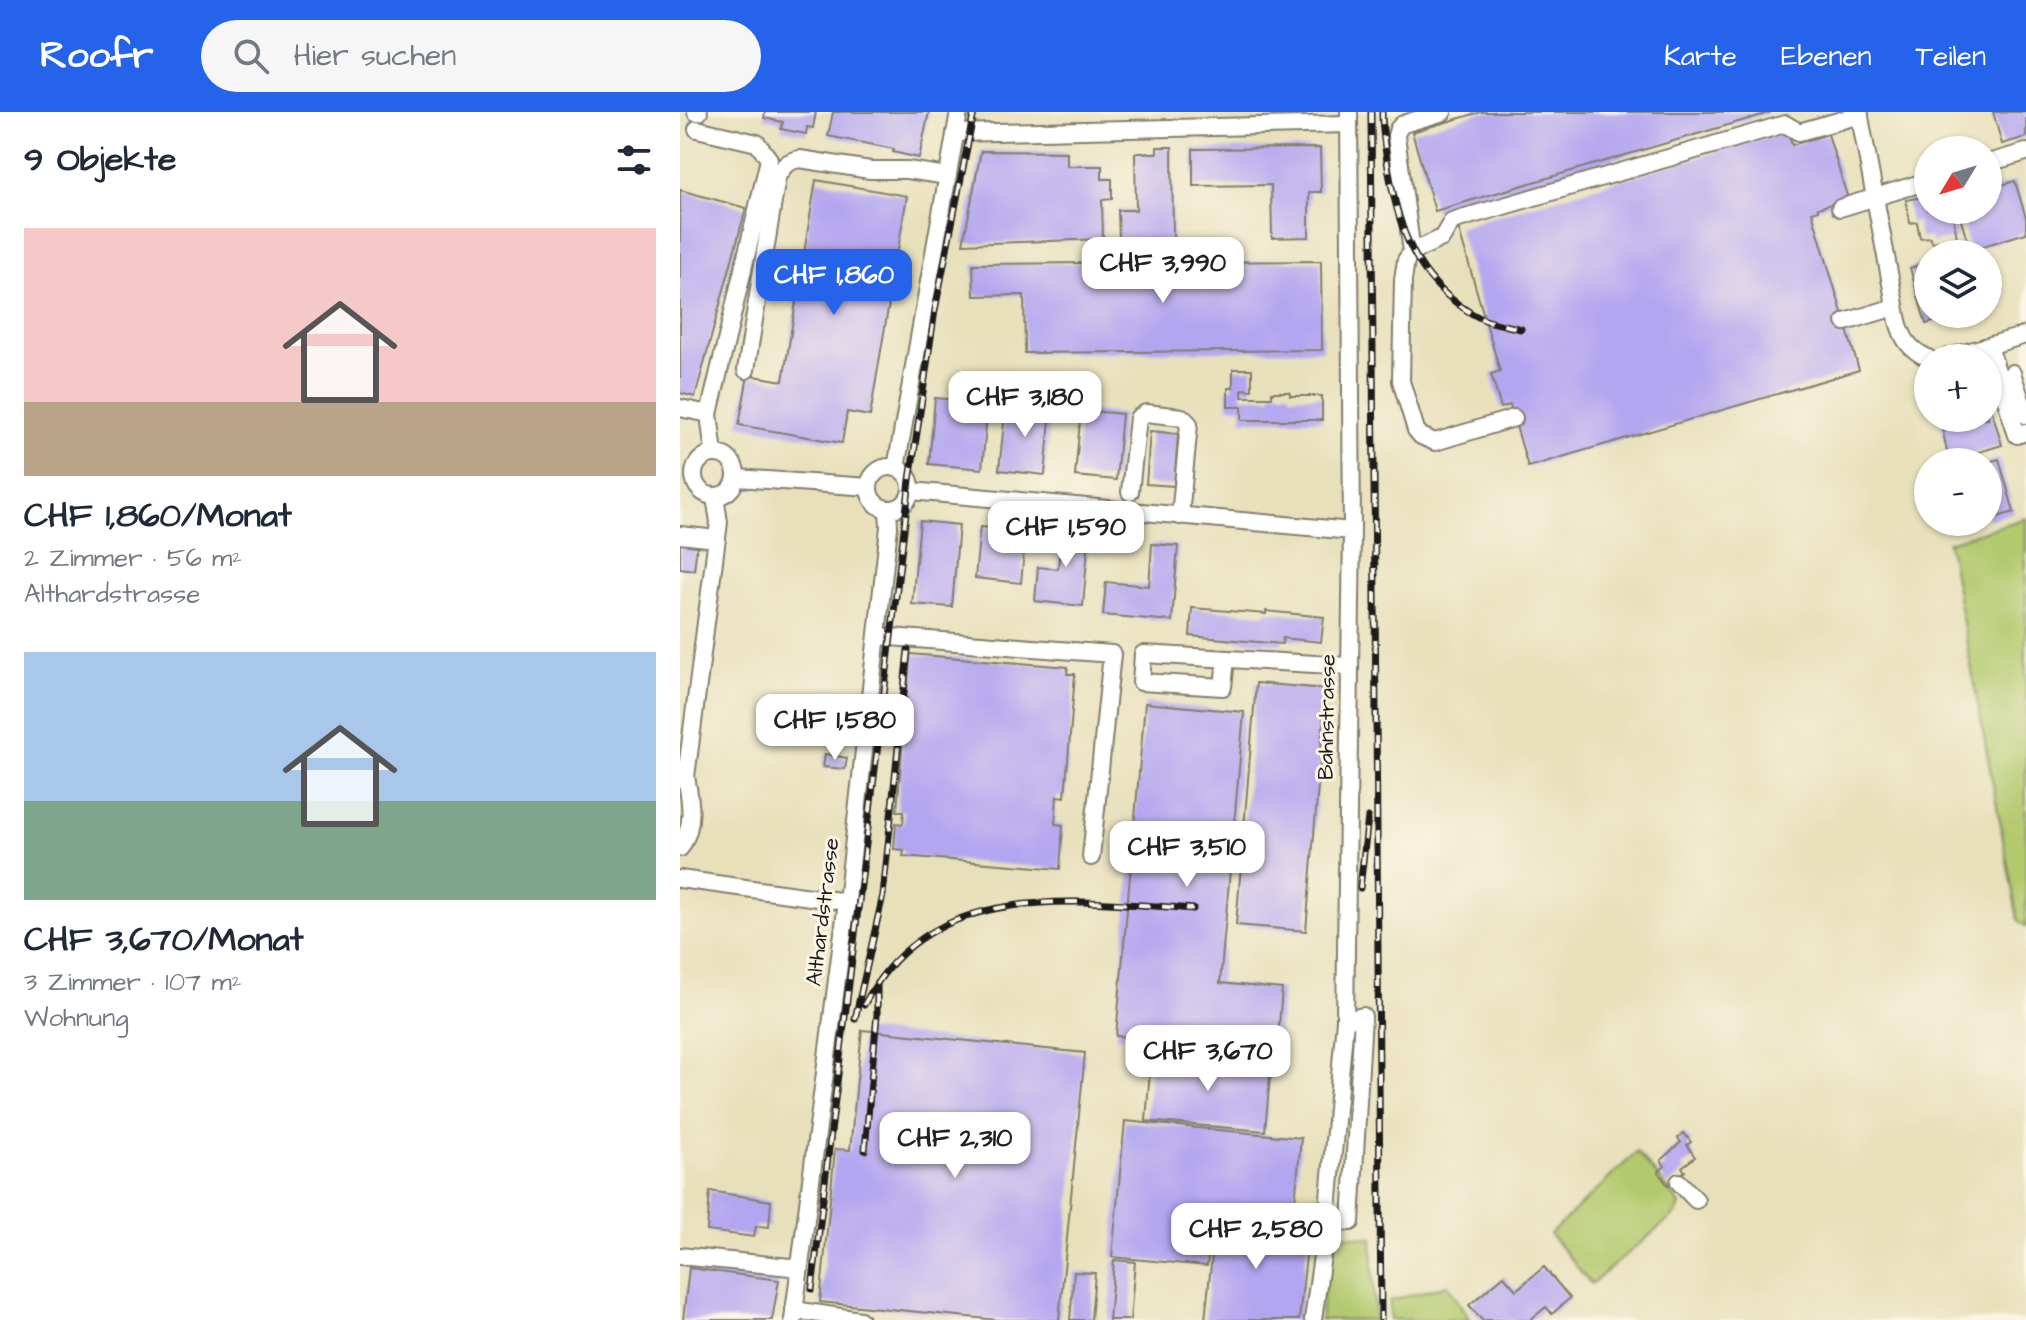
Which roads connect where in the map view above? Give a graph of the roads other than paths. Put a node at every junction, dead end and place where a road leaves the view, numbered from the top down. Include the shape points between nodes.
1 (959, 112) edge
2 (1443, 112) edge
3 (1859, 114) edge
4 (698, 118) edge
5 (1349, 118) edge
6 (1243, 119) edge
7 (955, 133) junction
8 (2026, 152) edge
9 (2002, 159) edge
10 (948, 176) junction
11 (1914, 185) edge
12 (1875, 197) junction
13 (1840, 208) dead end
14 (1412, 252) junction
15 (1895, 307) junction
16 (1845, 322) dead end
17 (2026, 335) edge
18 (1996, 344) edge
19 (1914, 349) edge
20 (746, 370) dead end
21 (2012, 373) edge
22 (680, 408) edge
23 (709, 414) junction
24 (2026, 415) edge
25 (1514, 418) dead end
26 (2026, 432) edge
27 (714, 454) junction
28 (688, 464) edge
29 (896, 468) junction
30 (737, 478) junction
31 (687, 481) edge
32 (869, 487) junction
33 (911, 491) junction
34 (1130, 492) dead end
35 (715, 497) junction
36 (888, 509) junction
37 (1180, 516) junction
38 (1352, 531) junction
39 (680, 535) edge
40 (717, 539) junction
41 (877, 636) junction
42 (1226, 659) junction
43 (1349, 666) junction
44 (680, 848) edge
45 (1091, 857) dead end
46 (680, 879) edge
47 (847, 902) junction
48 (1345, 1020) junction
49 (1679, 1182) dead end
50 (1696, 1200) dead end
51 (1327, 1220) junction
52 (680, 1256) edge
53 (800, 1268) junction
54 (794, 1315) edge
55 (860, 1320) edge
56 (1313, 1320) edge

1 - 7 street
2 - 14 street via 1403,124 1396,136
3 - 12 street
3 - 14 street via 1799,132 1785,124 1452,221 1442,238
4 - 23 street via 757,143 769,159
5 - 6 street
5 - 38 street, Bahnstrasse
6 - 7 street
7 - 10 street
8 - 9 street
10 - 20 street via 789,160 777,177
10 - 29 street
11 - 12 street
12 - 13 street
12 - 15 street
14 - 25 street via 1403,280 1401,381 1416,430 1435,442
15 - 16 street
15 - 19 street via 1902,337
17 - 18 street
21 - 24 street
21 - 26 street via 2017,435
22 - 23 street
23 - 27 street
27 - 28 street
27 - 30 street via 733,464
28 - 31 street via 694,473
29 - 32 street via 878,471
29 - 33 street via 906,475
30 - 32 street
30 - 35 street via 729,492
31 - 35 street
32 - 36 street via 876,504
33 - 36 street via 904,504
33 - 37 street
34 - 37 street via 1138,418 1146,413 1182,417 1189,424
35 - 40 street
36 - 41 street, Althardstrasse
37 - 38 street
38 - 43 street, Bahnstrasse
39 - 40 street
40 - 44 street via 686,777 692,806
41 - 45 street via 1112,654
41 - 47 street, Althardstrasse
42 - 42 street via 1143,654 1141,682 1223,687
42 - 43 street
43 - 48 street, Bahnstrasse
46 - 47 street
47 - 53 street, Althardstrasse
48 - 51 street, Bahnstrasse
48 - 51 street via 1363,1016 1351,1222
49 - 50 street
51 - 56 street, Bahnstrasse
52 - 53 street
53 - 54 street, Althardstrasse
54 - 55 street

